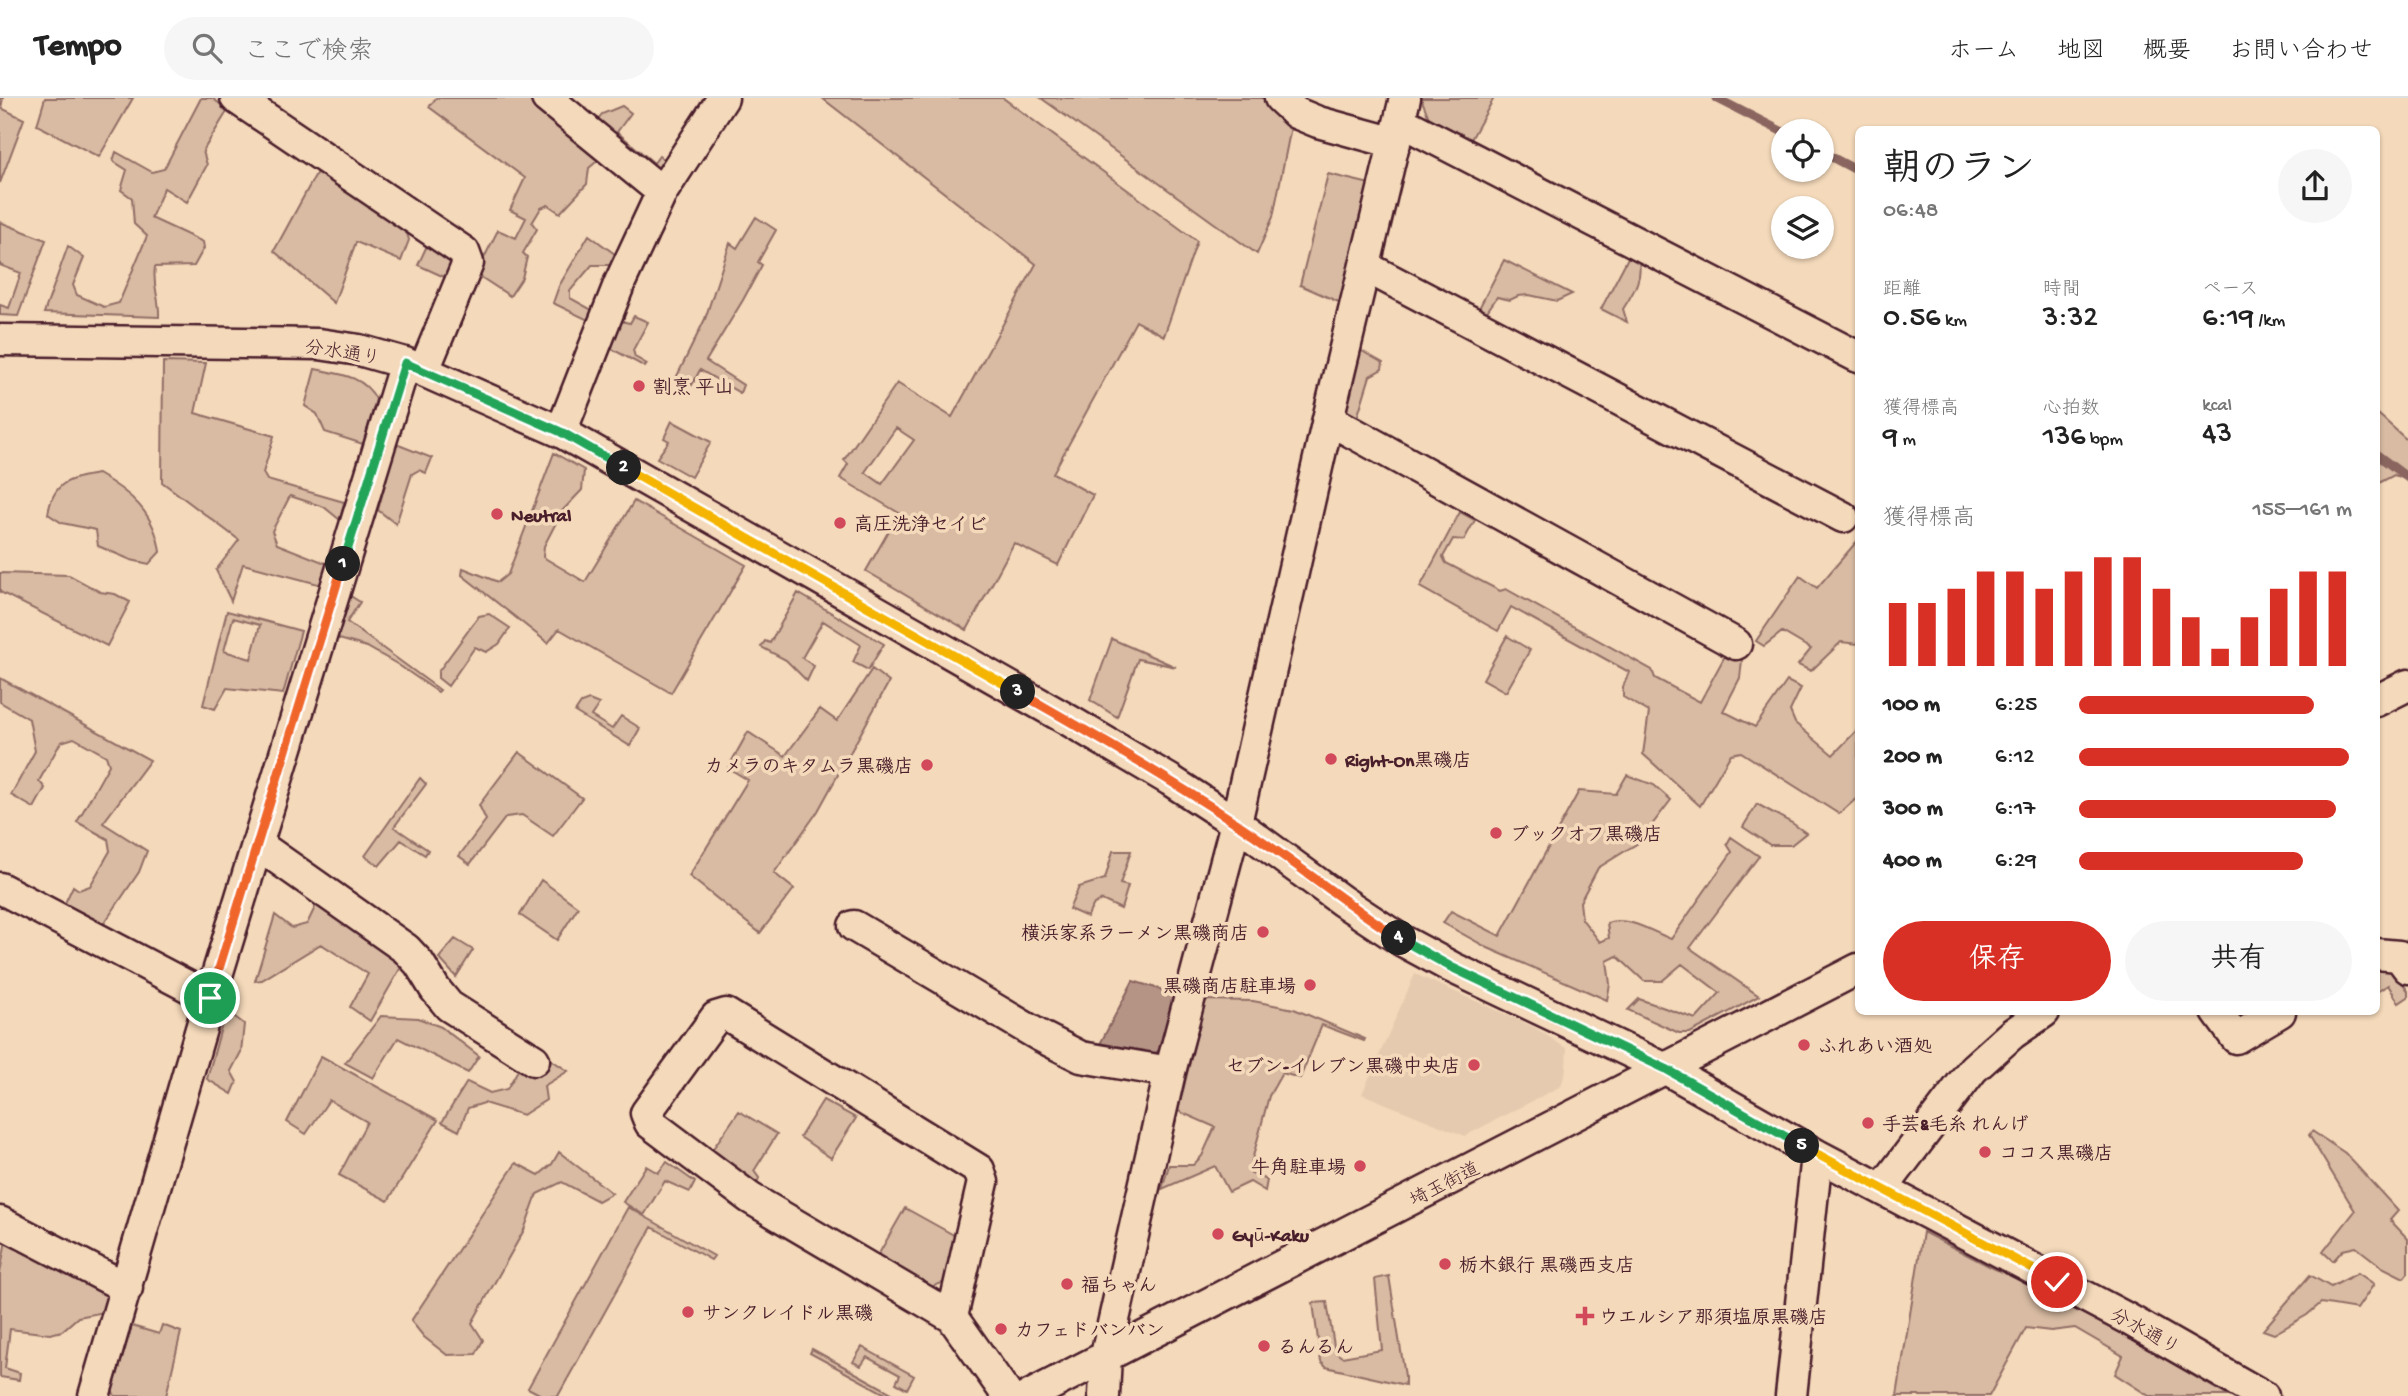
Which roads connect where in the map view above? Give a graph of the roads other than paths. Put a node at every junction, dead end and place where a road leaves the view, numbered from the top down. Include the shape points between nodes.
1 (236, 98) edge
2 (547, 98) edge
3 (723, 98) edge
4 (1280, 98) edge
5 (1400, 121) edge
6 (662, 192) junction
7 (1366, 267) junction
8 (0, 340) edge
9 (1855, 355) edge
10 (414, 366) junction
11 (1328, 419) junction
12 (561, 432) junction
13 (1843, 517) dead end
14 (1736, 644) dead end
15 (2408, 685) edge
16 (2380, 699) edge
17 (1236, 823) junction
18 (257, 844) junction
19 (0, 888) edge
20 (854, 926) dead end
21 (2380, 954) edge
22 (2408, 968) edge
23 (1855, 971) edge
24 (210, 998) junction
25 (2040, 1015) edge
26 (2219, 1015) edge
27 (2275, 1015) edge
28 (534, 1060) dead end
29 (1666, 1069) junction
30 (1170, 1072) junction
31 (1817, 1155) junction
32 (1882, 1189) junction
33 (0, 1222) edge
34 (127, 1288) junction
35 (952, 1317) junction
36 (1106, 1355) junction
37 (94, 1396) edge
38 (1008, 1396) edge
39 (1029, 1396) edge
40 (1104, 1396) edge
41 (1791, 1396) edge
42 (2263, 1396) edge

1 - 10 street via 464,252 468,263
2 - 6 street
3 - 6 street
4 - 5 street via 1296,113 1318,122
5 - 7 street
5 - 9 street
6 - 12 street via 620,282
7 - 11 street
7 - 13 street
8 - 10 street, 分水通り via 319,344
10 - 12 street, 分水通り
10 - 18 street
11 - 14 street
11 - 17 street
12 - 17 street, 分水通り via 1070,721
15 - 16 street
17 - 29 street, 分水通り via 1401,940
17 - 30 street
18 - 24 street
18 - 28 street via 406,950 449,1006
19 - 24 street
20 - 30 street via 1081,1056
21 - 22 street via 2399,956
23 - 29 street, 埼玉街道
24 - 34 street
25 - 32 street via 1973,1069
26 - 27 street via 2236,1038
29 - 31 street, 分水通り
29 - 36 street, 埼玉街道
30 - 36 street
31 - 32 street, 分水通り
31 - 41 street
32 - 42 street, 分水通り
33 - 34 street
34 - 37 street
35 - 35 street via 983,1182 979,1170 726,1014 716,1017 646,1113 650,1123 750,1198
35 - 38 street
36 - 39 street, 埼玉街道
36 - 40 street

